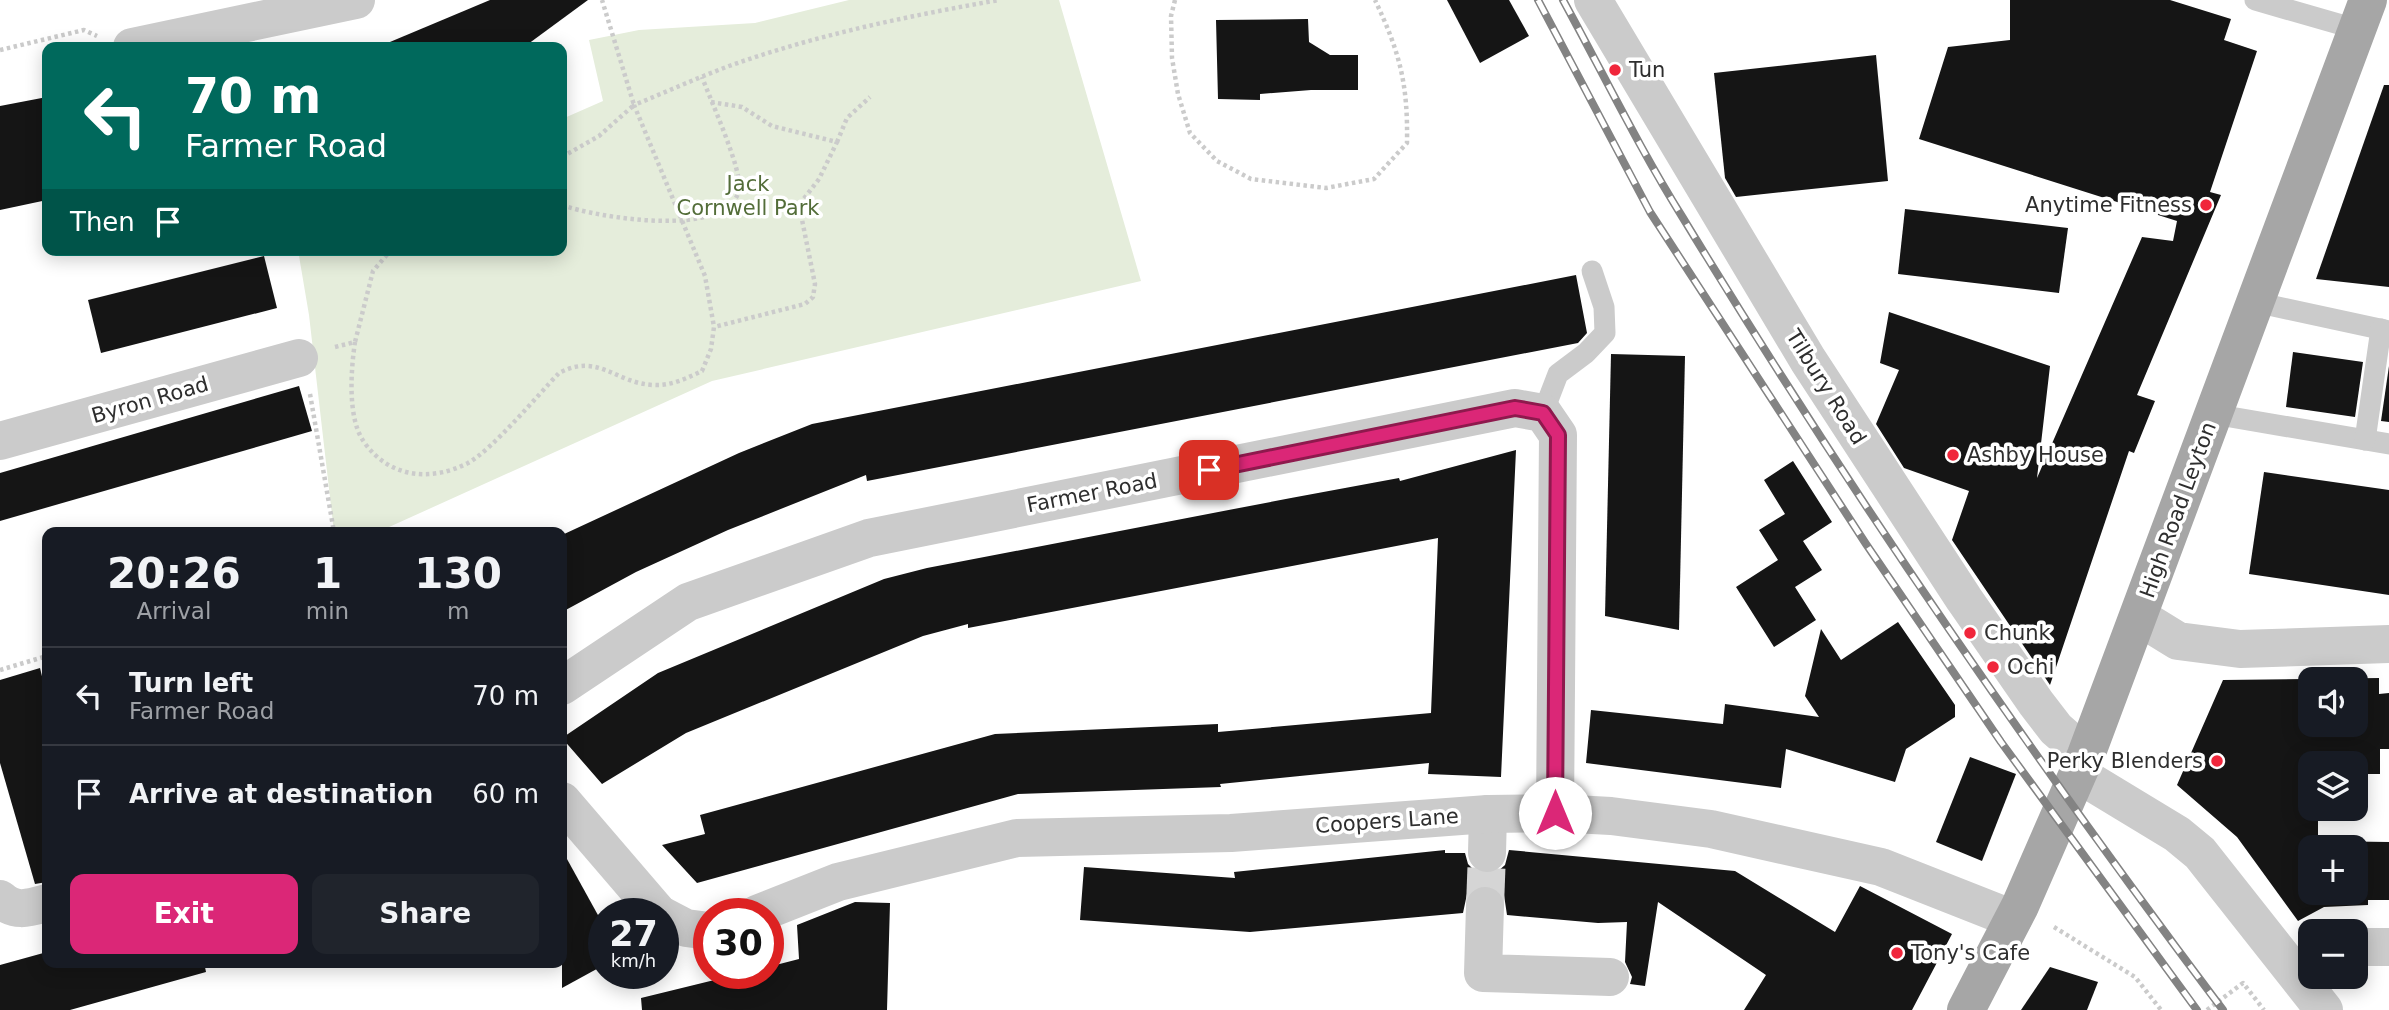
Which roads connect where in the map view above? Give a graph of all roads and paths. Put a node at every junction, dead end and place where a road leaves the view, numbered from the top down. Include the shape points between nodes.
1 (356, 0) edge
2 (602, 0) edge
3 (999, 0) edge
4 (1175, 0) edge
5 (1375, 0) edge
6 (1593, 0) edge
7 (2255, 0) edge
8 (2362, 15) edge
9 (84, 30) dead end
10 (156, 42) edge
11 (0, 50) edge
12 (702, 77) junction
13 (870, 97) dead end
14 (711, 102) junction
15 (634, 105) junction
16 (837, 142) junction
17 (567, 154) edge
18 (567, 206) edge
19 (682, 220) junction
20 (386, 256) edge
21 (1592, 271) dead end
22 (2255, 302) junction
23 (714, 327) junction
24 (2385, 330) edge
25 (355, 342) junction
26 (305, 375) junction
27 (1543, 413) junction
28 (2213, 414) junction
29 (2365, 440) junction
30 (0, 441) edge
31 (2389, 444) edge
32 (333, 527) edge
33 (2139, 617) junction
34 (2389, 644) edge
35 (42, 657) edge
36 (0, 670) edge
37 (567, 683) edge
38 (2082, 765) junction
39 (567, 807) edge
40 (1555, 813) junction
41 (1488, 814) junction
42 (1487, 853) tunnel mouth
43 (646, 898) edge
44 (0, 899) edge
45 (784, 903) edge
46 (42, 904) edge
47 (1485, 906) tunnel mouth
48 (2013, 919) junction
49 (2062, 932) dead end
50 (2368, 947) edge
51 (2389, 947) edge
52 (2298, 957) edge
53 (1610, 977) dead end
54 (2314, 989) edge
55 (1966, 1010) edge
56 (2161, 1010) edge
57 (2207, 1010) edge
58 (2264, 1010) edge
59 (2323, 1010) edge

1 - 10 street
2 - 15 path
3 - 12 path via 816,39
4 - 5 path via 1172,58 1190,133 1217,160 1251,179 1326,188 1374,179 1407,143 1408,97 1402,66
6 - 38 street, Tilbury Road via 1808,360
7 - 8 lane
8 - 22 main road, High Road Leyton
9 - 11 path
12 - 14 path
12 - 15 path
13 - 16 path via 847,118
14 - 16 path via 742,107 772,126
14 - 19 path via 739,189 732,204
15 - 17 path via 600,136
15 - 19 path
16 - 23 path via 819,179 799,205 815,284 813,297 805,304
18 - 19 path via 616,219
19 - 23 path via 705,276
20 - 25 path via 373,271
21 - 27 lane via 1604,307 1605,332 1558,374
22 - 24 lane
22 - 28 main road, High Road Leyton
23 - 25 path via 702,371 681,381 654,385 593,365 576,365 559,373 470,462 443,473 415,476 388,463 363,441 351,388
24 - 29 lane
25 - 26 path
26 - 30 street, Byron Road
26 - 32 path
27 - 37 street, Farmer Road via 1515,408 869,538 688,602
27 - 40 street via 1558,435
28 - 29 lane
28 - 33 main road, High Road Leyton
29 - 31 lane
33 - 34 street via 2178,640 2240,649
33 - 38 main road, High Road Leyton
35 - 36 path
38 - 48 main road, High Road Leyton
38 - 52 street, Tilbury Road via 2200,853
39 - 43 street
40 - 41 street, Coopers Lane
40 - 48 street, Coopers Lane via 1711,829 1881,867
41 - 42 street
41 - 45 street, Coopers Lane via 1231,833 1017,838 838,882
44 - 46 street via 9,907
47 - 53 street via 1483,973
48 - 55 main road, High Road Leyton
49 - 56 path via 2134,977
50 - 51 street
54 - 59 street, Tilbury Road
57 - 58 path via 2243,983

